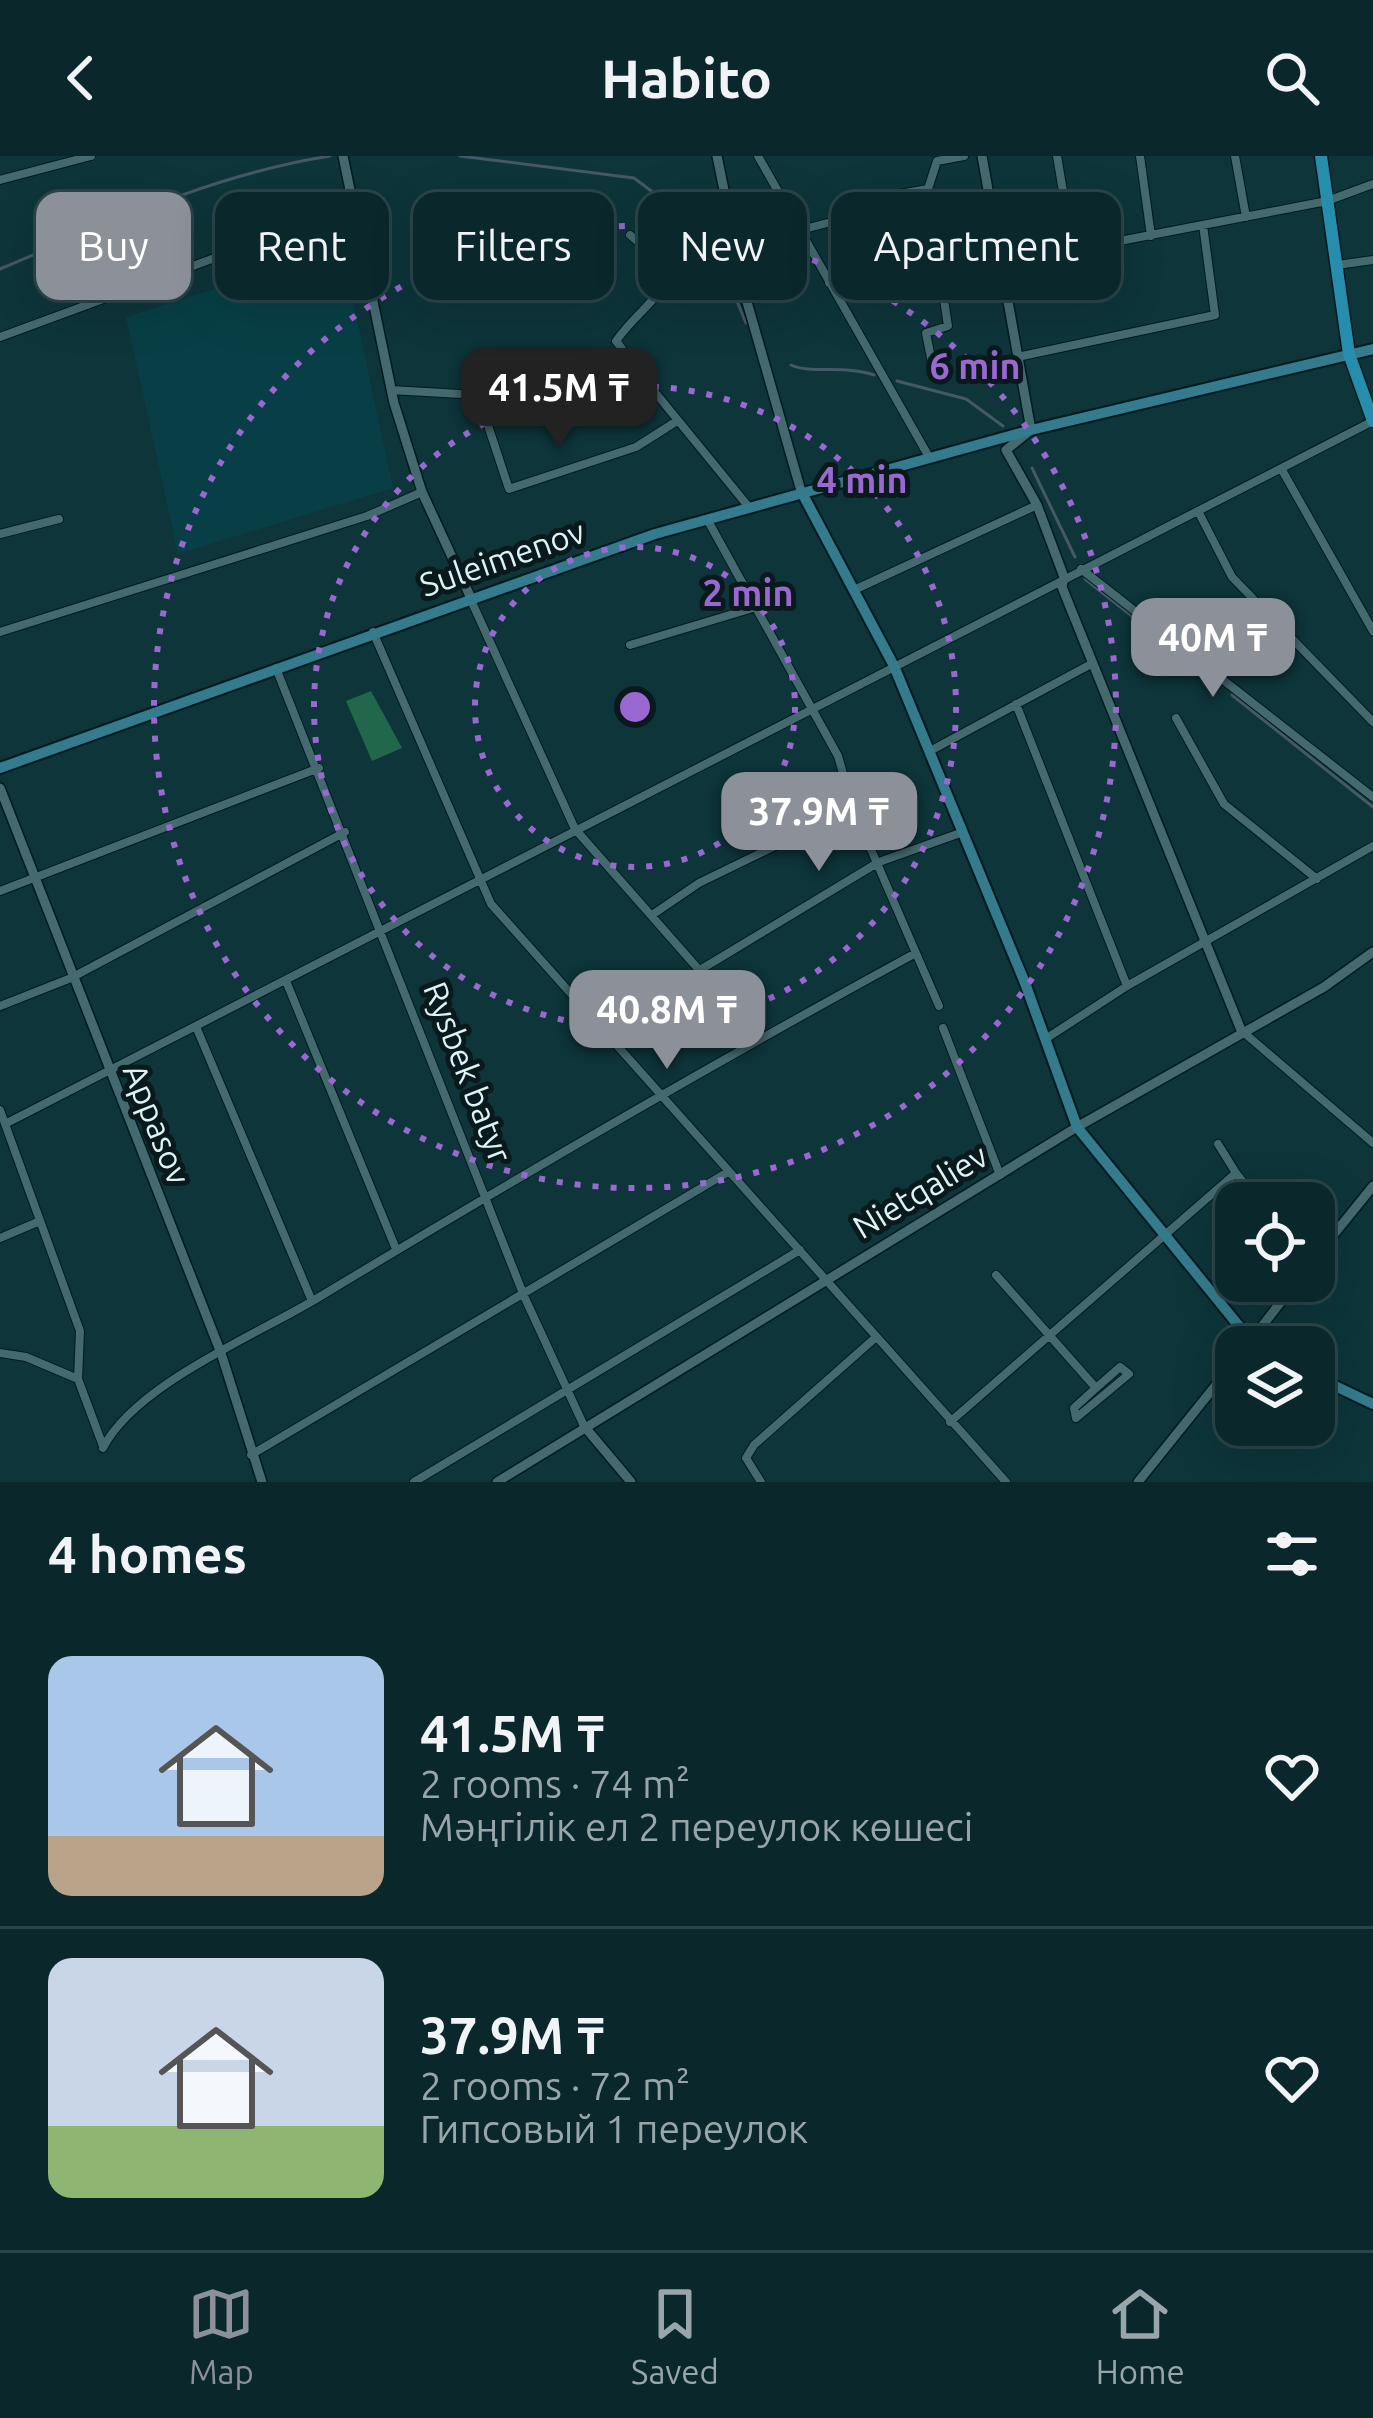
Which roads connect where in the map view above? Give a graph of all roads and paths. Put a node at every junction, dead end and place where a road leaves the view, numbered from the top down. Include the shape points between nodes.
1 (91, 156) edge
2 (344, 156) edge
3 (717, 156) edge
4 (758, 156) edge
5 (964, 156) edge
6 (982, 156) edge
7 (1058, 156) edge
8 (1140, 156) edge
9 (1235, 156) edge
10 (1321, 156) edge
11 (0, 180) edge
12 (1373, 184) edge
13 (350, 192) edge
14 (777, 192) edge
15 (988, 192) edge
16 (1064, 192) edge
17 (1327, 201) junction
18 (1246, 218) junction
19 (1203, 226) junction
20 (807, 228) edge
21 (630, 235) dead end
22 (1151, 236) junction
23 (1121, 241) edge
24 (807, 247) edge
25 (215, 258) edge
26 (1373, 260) edge
27 (1336, 265) junction
28 (829, 283) joint
29 (372, 300) edge
30 (944, 300) edge
31 (1009, 300) edge
32 (0, 337) edge
33 (1373, 349) edge
34 (1349, 354) junction
35 (1022, 356) junction
36 (933, 368) dead end
37 (391, 391) junction
38 (654, 391) junction
39 (478, 395) junction
40 (677, 421) junction
41 (1373, 421) edge
42 (1031, 430) junction
43 (928, 458) junction
44 (1282, 470) junction
45 (801, 491) junction
46 (422, 492) junction
47 (1036, 505) junction
48 (748, 506) junction
49 (1198, 511) junction
50 (59, 519) dead end
51 (707, 519) junction
52 (0, 534) edge
53 (1081, 569) junction
54 (1064, 577) junction
55 (854, 590) junction
56 (470, 596) junction
57 (753, 608) junction
58 (1373, 631) edge
59 (0, 632) edge
60 (373, 632) junction
61 (630, 645) dead end
62 (1093, 662) junction
63 (894, 666) junction
64 (276, 668) junction
65 (1016, 704) junction
66 (813, 711) junction
67 (1176, 718) dead end
68 (1373, 722) edge
69 (930, 751) junction
70 (0, 768) edge
71 (319, 768) junction
72 (0, 788) edge
73 (1373, 797) edge
74 (853, 808) junction
75 (574, 829) junction
76 (345, 832) junction
77 (963, 832) junction
78 (1373, 846) edge
79 (878, 862) junction
80 (36, 877) junction
81 (1317, 879) junction
82 (479, 882) junction
83 (0, 891) edge
84 (652, 915) junction
85 (385, 932) junction
86 (1204, 944) junction
87 (1373, 952) edge
88 (914, 954) junction
89 (700, 970) junction
90 (71, 978) junction
91 (286, 981) junction
92 (1127, 986) junction
93 (0, 1006) edge
94 (939, 1006) dead end
95 (943, 1028) dead end
96 (197, 1029) junction
97 (1240, 1030) junction
98 (760, 1038) junction
99 (1047, 1039) junction
100 (108, 1074) junction
101 (660, 1098) junction
102 (0, 1111) edge
103 (5, 1124) junction
104 (1077, 1127) junction
105 (1373, 1143) edge
106 (1218, 1144) dead end
107 (728, 1172) junction
108 (1236, 1173) junction
109 (1000, 1175) junction
110 (1243, 1182) edge
111 (1373, 1186) edge
112 (486, 1194) junction
113 (40, 1221) junction
114 (1335, 1233) edge
115 (1165, 1235) junction
116 (0, 1238) edge
117 (396, 1249) junction
118 (800, 1250) junction
119 (996, 1275) dead end
120 (825, 1278) junction
121 (524, 1296) junction
122 (312, 1301) junction
123 (1236, 1326) edge
124 (1050, 1336) junction
125 (875, 1338) junction
126 (0, 1353) edge
127 (220, 1353) junction
128 (78, 1379) junction
129 (1215, 1386) edge
130 (1335, 1386) edge
131 (1096, 1388) junction
132 (567, 1389) junction
133 (1373, 1404) edge
134 (94, 1413) junction
135 (117, 1420) junction
136 (950, 1422) junction
137 (584, 1426) junction
138 (251, 1455) junction
139 (262, 1482) edge
140 (414, 1482) edge
141 (497, 1482) edge
142 (632, 1482) edge
143 (761, 1482) edge
144 (1006, 1482) edge
145 (1138, 1482) edge

1 - 11 street
2 - 13 street
3 - 45 street via 746,302
4 - 14 street
5 - 20 street via 937,161 928,189 843,204 835,221
6 - 15 street
7 - 16 street
8 - 22 street
9 - 18 street
10 - 17 main road
12 - 17 street
17 - 18 street
17 - 27 main road
18 - 19 street
19 - 22 street
19 - 35 street via 1215,315
21 - 38 street via 665,273 661,293 616,341
22 - 23 street
24 - 28 street
25 - 32 street
26 - 27 street
27 - 34 main road
28 - 43 street
29 - 37 street
30 - 36 street via 948,326 926,333
31 - 35 street
33 - 34 main road, Suleimenov
34 - 41 main road
34 - 42 main road, Suleimenov
35 - 42 street
37 - 39 street
37 - 46 street
38 - 39 street
38 - 40 street
39 - 40 street via 509,489 636,447
40 - 48 street
41 - 44 street
42 - 43 main road, Suleimenov
42 - 47 street via 1006,450
43 - 45 main road, Suleimenov
44 - 49 street
44 - 58 street
45 - 48 main road, Suleimenov
45 - 55 main road
46 - 56 street
46 - 59 street
47 - 54 street
47 - 55 street
48 - 51 main road, Suleimenov
49 - 53 street
49 - 68 street via 1232,578
50 - 52 street
51 - 56 main road, Suleimenov
51 - 57 street
53 - 54 street
53 - 73 street
54 - 62 street
54 - 63 street
55 - 63 main road
56 - 60 main road, Suleimenov
56 - 75 street
57 - 61 street
57 - 66 street
60 - 64 main road, Suleimenov
60 - 82 street
62 - 65 street
62 - 86 street
63 - 66 street
63 - 69 main road
64 - 70 main road, Suleimenov
64 - 71 street, Rysbek batyr
65 - 69 street
65 - 92 street
66 - 74 street
66 - 75 street
67 - 81 street via 1224,803
69 - 77 main road
71 - 76 street, Rysbek batyr
71 - 80 street
72 - 80 street, Appasov
74 - 79 street
74 - 84 street
75 - 82 street
75 - 84 street
76 - 85 street, Rysbek batyr
76 - 90 street
77 - 79 street
77 - 99 main road
78 - 81 street
79 - 88 street
79 - 89 street
80 - 83 street
80 - 90 street, Appasov
81 - 86 street
82 - 85 street
82 - 101 street
84 - 89 street
85 - 91 street
85 - 112 street, Rysbek batyr
86 - 92 street
86 - 97 street
87 - 97 street, Nietqaliev
88 - 94 street
88 - 98 street
89 - 98 street
90 - 93 street
90 - 100 street, Appasov
91 - 96 street
91 - 117 street
92 - 99 street
95 - 109 street
96 - 100 street
96 - 122 street
97 - 104 street, Nietqaliev
97 - 105 street
98 - 101 street
99 - 104 main road
100 - 103 street
100 - 127 street, Appasov
101 - 107 street
101 - 112 street
102 - 103 street
103 - 113 street
104 - 109 street, Nietqaliev
104 - 115 main road
106 - 108 street
107 - 118 street
107 - 121 street
108 - 110 street
108 - 115 street
109 - 120 street, Nietqaliev
111 - 114 street
112 - 117 street
112 - 121 street, Rysbek batyr
113 - 116 street
113 - 128 street via 80,1331
115 - 123 main road
115 - 124 street
117 - 122 street
118 - 120 street
118 - 132 street
119 - 124 street
120 - 125 street
120 - 137 street, Nietqaliev
121 - 132 street, Rysbek batyr
121 - 138 street
122 - 127 street
124 - 131 street
124 - 136 street
125 - 136 street
125 - 143 street via 754,1445 746,1458
126 - 128 street
127 - 135 street
127 - 138 street, Appasov
128 - 134 street
129 - 145 street
130 - 133 main road
131 - 131 street via 1074,1408 1076,1418 1129,1374 1120,1367
132 - 137 street, Rysbek batyr
132 - 140 street
134 - 135 street
134 - 135 street via 103,1448
136 - 144 street
137 - 141 street, Nietqaliev
137 - 142 street, Rysbek batyr
138 - 139 street, Appasov

